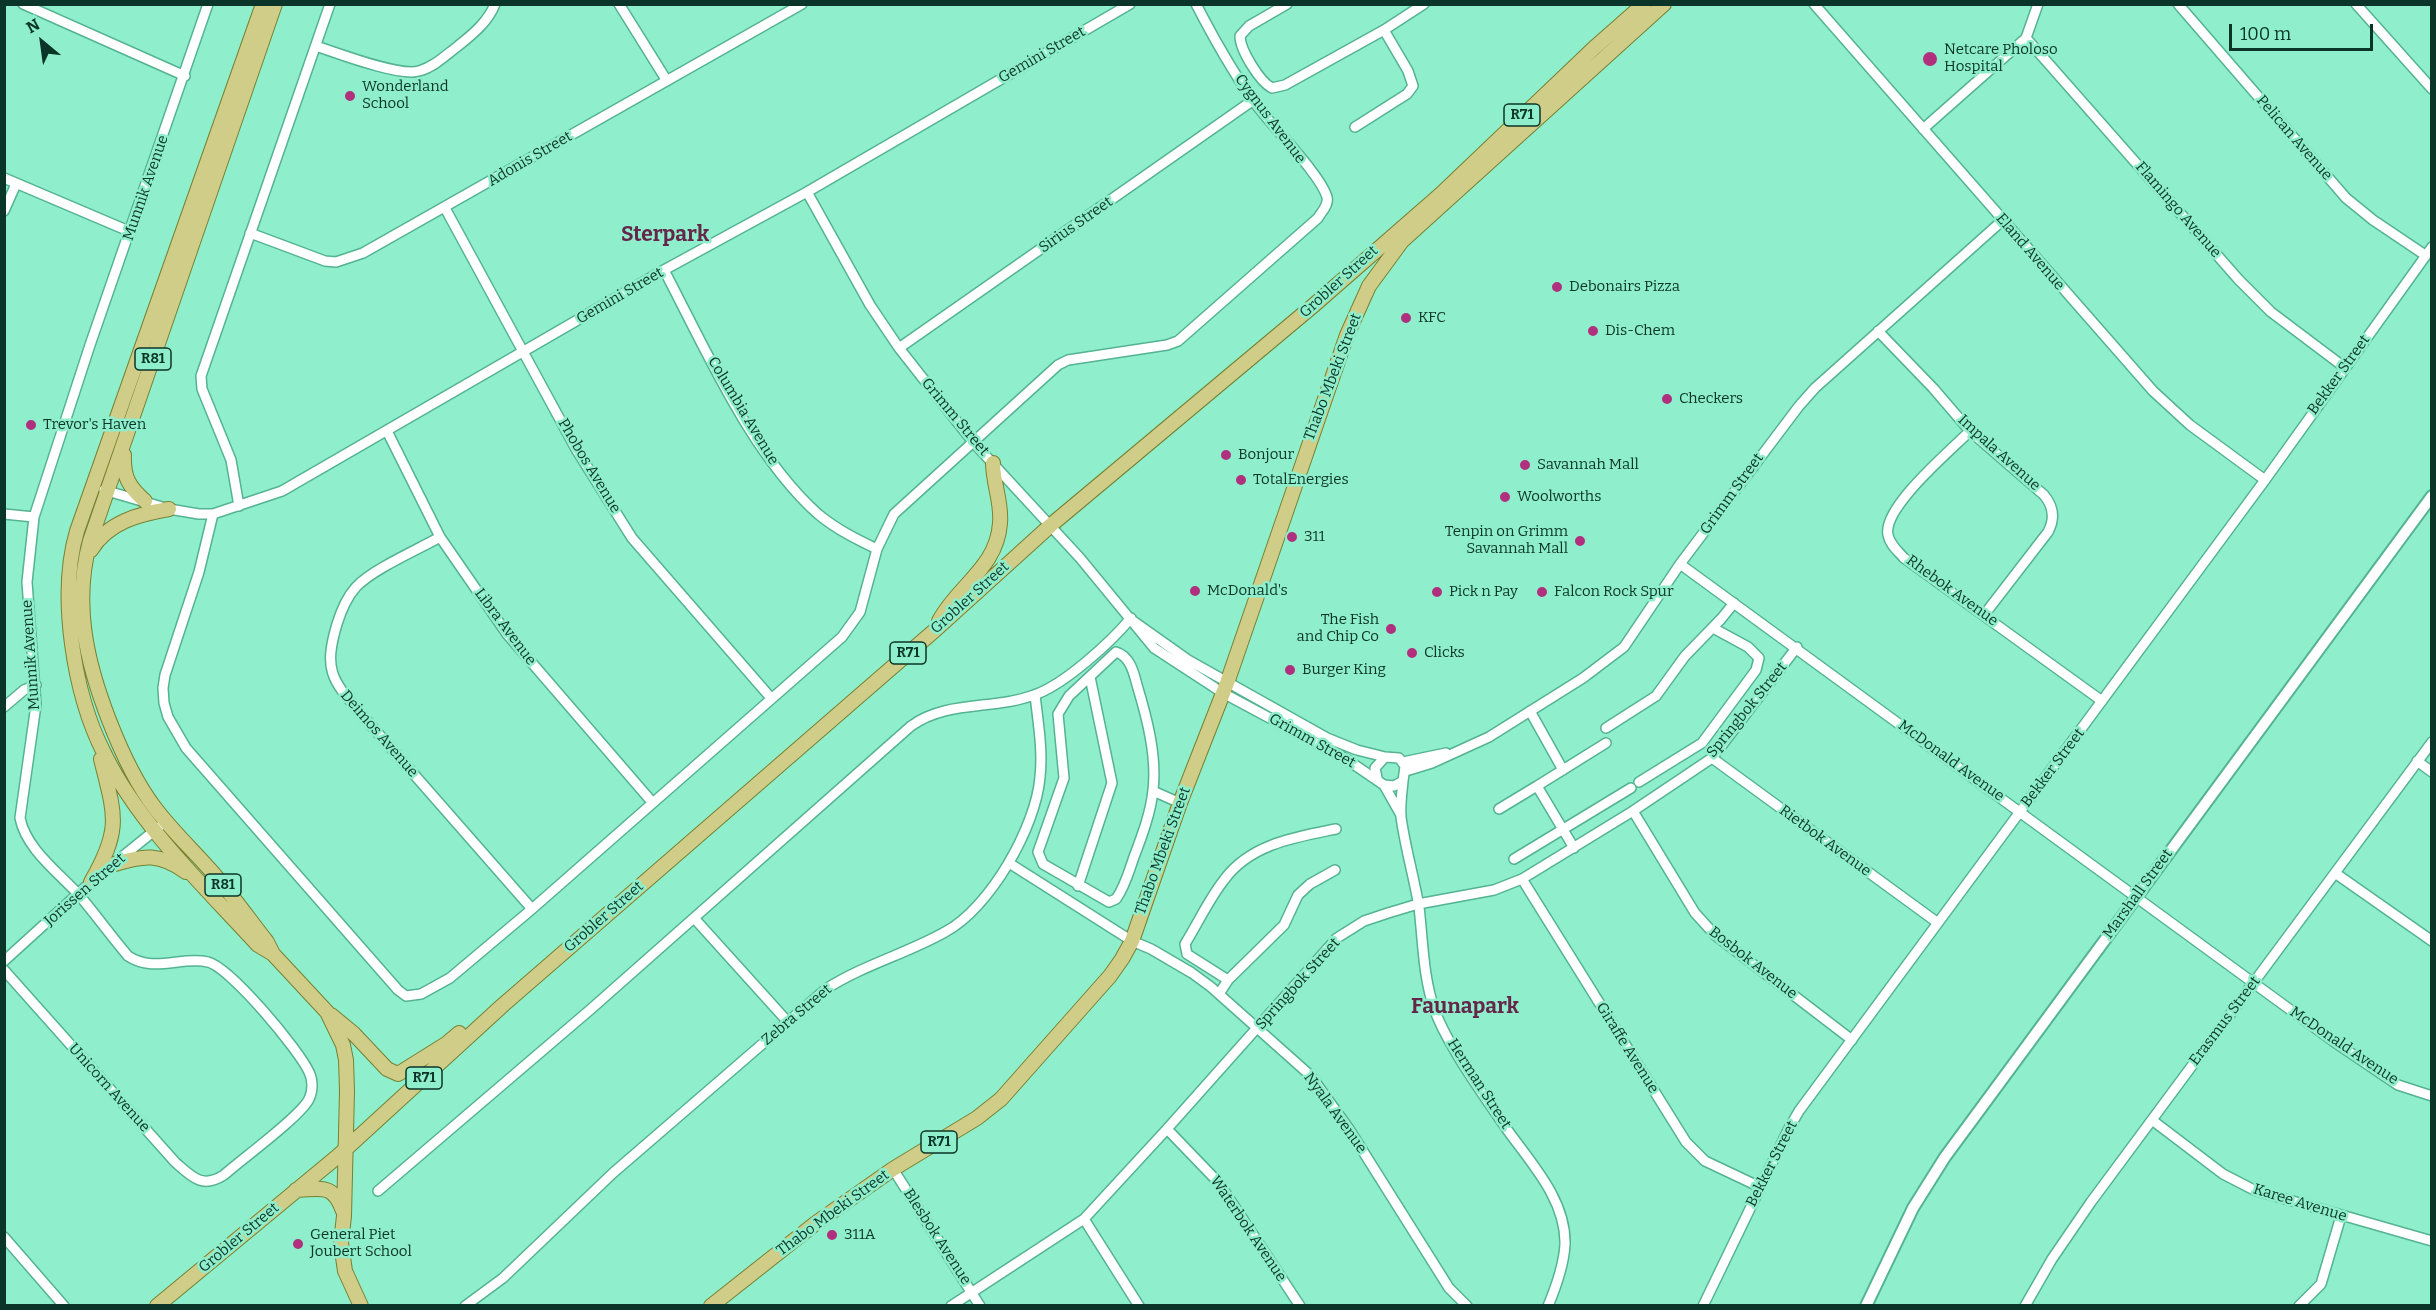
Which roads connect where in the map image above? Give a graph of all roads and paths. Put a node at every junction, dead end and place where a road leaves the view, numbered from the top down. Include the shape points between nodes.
1 (23, 4) edge
2 (208, 4) edge
3 (263, 4) edge
4 (275, 4) edge
5 (330, 4) edge
6 (495, 4) edge
7 (619, 4) edge
8 (802, 4) edge
9 (1130, 4) edge
10 (1196, 4) edge
11 (1287, 4) edge
12 (1424, 4) edge
13 (1644, 4) edge
14 (1664, 4) edge
15 (1814, 4) edge
16 (2038, 4) edge
17 (2178, 4) edge
18 (2356, 4) edge
19 (1117, 7) edge
20 (1384, 30) junction
21 (2026, 38) junction
22 (316, 46) junction
23 (184, 76) junction
24 (667, 81) junction
25 (2432, 89) edge
26 (1252, 101) junction
27 (1355, 127) dead end
28 (1923, 129) junction
29 (4, 178) edge
30 (1452, 183) junction
31 (16, 184) junction
32 (807, 192) junction
33 (445, 208) junction
34 (4, 211) edge
35 (2003, 220) junction
36 (131, 232) junction
37 (250, 232) junction
38 (1402, 241) junction
39 (2432, 247) edge
40 (2425, 255) junction
41 (664, 270) junction
42 (1314, 305) junction
43 (1878, 331) junction
44 (899, 348) junction
45 (524, 351) junction
46 (2344, 367) junction
47 (387, 431) junction
48 (1970, 431) junction
49 (126, 438) junction
50 (973, 442) junction
51 (993, 463) junction
52 (2265, 480) junction
53 (93, 486) junction
54 (108, 491) junction
55 (2432, 496) edge
56 (146, 501) junction
57 (239, 506) junction
58 (169, 509) junction
59 (4, 514) edge
60 (213, 514) junction
61 (34, 517) junction
62 (1051, 525) junction
63 (440, 537) junction
64 (877, 549) junction
65 (85, 561) junction
66 (1680, 564) junction
67 (1734, 603) junction
68 (1984, 615) junction
69 (1132, 619) junction
70 (1713, 628) junction
71 (934, 631) junction
72 (1797, 647) junction
73 (1090, 677) junction
74 (36, 685) junction
75 (1225, 688) junction
76 (1035, 695) junction
77 (771, 698) junction
78 (2102, 702) junction
79 (4, 707) edge
80 (1530, 711) junction
81 (1606, 728) dead end
82 (95, 731) junction
83 (2432, 742) edge
84 (1606, 743) dead end
85 (1385, 757) junction
86 (1712, 758) junction
87 (2417, 761) junction
88 (1563, 770) junction
89 (1404, 771) junction
90 (2432, 772) edge
91 (1380, 782) junction
92 (1537, 786) junction
93 (1153, 791) junction
94 (652, 802) junction
95 (1180, 803) junction
96 (1498, 809) dead end
97 (1633, 811) junction
98 (2020, 812) junction
99 (1401, 815) junction
100 (160, 825) junction
101 (1336, 829) dead end
102 (1562, 829) junction
103 (1574, 848) junction
104 (1514, 859) dead end
105 (1010, 863) junction
106 (116, 864) junction
107 (1335, 870) dead end
108 (2335, 873) junction
109 (1522, 879) junction
110 (91, 882) junction
111 (202, 884) junction
112 (1078, 886) junction
113 (78, 894) junction
114 (2136, 897) junction
115 (1418, 904) junction
116 (532, 909) junction
117 (694, 918) junction
118 (1938, 923) junction
119 (1132, 941) junction
120 (2432, 941) edge
121 (273, 954) junction
122 (4, 961) edge
123 (4, 970) edge
124 (1228, 980) junction
125 (2253, 983) junction
126 (1219, 994) junction
127 (503, 1005) junction
128 (327, 1012) junction
129 (787, 1021) junction
130 (1258, 1028) junction
131 (1852, 1040) junction
132 (2432, 1096) edge
133 (2152, 1120) junction
134 (1167, 1129) junction
135 (344, 1151) junction
136 (893, 1169) junction
137 (224, 1174) joint
138 (1760, 1187) junction
139 (296, 1191) junction
140 (378, 1191) dead end
141 (344, 1216) junction
142 (2341, 1216) junction
143 (1084, 1219) junction
144 (4, 1237) edge
145 (2432, 1241) edge
146 (971, 1292) junction
147 (63, 1305) edge
148 (157, 1305) edge
149 (361, 1305) edge
150 (465, 1305) edge
151 (711, 1305) edge
152 (951, 1305) edge
153 (980, 1305) edge
154 (1139, 1305) edge
155 (1300, 1305) edge
156 (1467, 1305) edge
157 (1548, 1305) edge
158 (1703, 1305) edge
159 (1866, 1305) edge
160 (2025, 1305) edge
161 (2299, 1305) edge

1 - 23 street
2 - 23 street, Munnik Avenue
3 - 53 main road, R81
4 - 49 main road, R81
5 - 22 street
6 - 22 street via 491,15 469,37 420,71 403,72
7 - 24 street
8 - 24 street, Adonis Street
9 - 19 street, Gemini Street
10 - 26 street, Cygnus Avenue
11 - 20 street via 1249,26 1240,36 1253,67 1272,88 1285,85
12 - 20 street
13 - 30 main road, Grobler Street / R71
14 - 38 main road, R71
15 - 28 street, Eland Avenue
16 - 21 street
17 - 40 street, Pelican Avenue via 2346,198
18 - 25 street
19 - 32 street, Gemini Street
20 - 27 street via 1408,71 1413,88
21 - 28 street
21 - 46 street, Flamingo Avenue via 2245,286 2271,312
22 - 37 street
23 - 36 street, Munnik Avenue
24 - 33 street, Adonis Street
26 - 44 street, Sirius Street
26 - 50 street, Cygnus Avenue via 1312,173 1328,200 1313,223 1185,336 1167,345 1065,361
28 - 35 street, Eland Avenue
29 - 31 street
30 - 38 main road via 1441,201
30 - 42 main road, Grobler Street / R71
31 - 34 street
31 - 36 street
32 - 41 street, Gemini Street
32 - 44 street, Grimm Street via 870,305
33 - 37 street, Adonis Street via 363,253 336,262 309,256
33 - 45 street, Phobos Avenue
35 - 43 street, Grimm Street
35 - 52 street, Eland Avenue via 2153,391 2190,425
36 - 61 street, Munnik Avenue
37 - 57 street via 201,376 202,389 231,460
38 - 42 main road
38 - 75 main road, Thabo Mbeki Street / R71 via 1369,286 1347,335
39 - 40 street, Bekker Street
40 - 46 street, Bekker Street
41 - 45 street, Gemini Street
41 - 64 street, Columbia Avenue via 735,402 774,463 820,515
42 - 62 main road, Grobler Street / R71
43 - 48 street, Impala Avenue
43 - 66 street, Grimm Street via 1799,406
44 - 50 street, Grimm Street
45 - 47 street, Gemini Street
45 - 77 street, Phobos Avenue via 576,449 636,544
46 - 52 street, Bekker Street
47 - 57 street, Gemini Street via 282,491
47 - 63 street, Libra Avenue
48 - 68 street, Impala Avenue via 2044,495 2053,515 2048,532
48 - 68 street, Rhebok Avenue via 1899,504 1891,515 1888,535 1904,558
49 - 54 main road, R81
49 - 56 main road via 126,479
50 - 51 street, Grimm Street
50 - 64 street via 894,514
51 - 62 street, Grimm Street
51 - 71 main road via 1001,513 995,546 983,569 946,608
52 - 78 street, Bekker Street
53 - 54 street, Gemini Street
53 - 82 main road, R81 via 73,548 68,617 77,676
54 - 56 street, Gemini Street
54 - 65 main road, R81
55 - 114 street, Marshall Street
56 - 58 street, Gemini Street
57 - 60 street, Gemini Street
58 - 60 street, Gemini Street
58 - 65 main road via 117,524 100,538
59 - 61 street
60 - 116 street via 199,572 165,675 168,717 186,748 406,996 436,987 450,978
61 - 74 street, Munnik Avenue via 27,582
62 - 69 street, Grimm Street
62 - 71 main road, Grobler Street / R71
63 - 94 street, Libra Avenue via 514,642
63 - 116 street, Deimos Avenue via 355,588 339,615 330,654 331,670 338,686 362,715
64 - 77 street via 856,619 842,637
65 - 100 main road, R81 via 82,620 94,679 127,764
66 - 67 street, McDonald Avenue
66 - 80 street, Grimm Street via 1624,647
67 - 70 street
67 - 72 street, McDonald Avenue
68 - 78 street, Rhebok Avenue
69 - 75 street, Grimm Street
69 - 76 street via 1075,669
70 - 81 street via 1685,656 1656,696
70 - 102 street via 1748,647 1758,658 1756,670 1702,742
71 - 127 main road, Grobler Street / R71
72 - 86 street, Springbok Street
72 - 98 street, McDonald Avenue
73 - 93 street via 1116,652 1131,666 1150,738
73 - 112 street via 1112,783
73 - 112 street via 1058,714 1064,778 1038,852 1041,862
74 - 79 street
74 - 113 street, Munnik Avenue via 20,818 33,845
75 - 85 street, Grimm Street via 1328,738
75 - 91 street, Grimm Street
75 - 95 main road, Thabo Mbeki Street / R71
76 - 105 street, Zebra Street via 1042,762 1040,780
76 - 117 street via 922,718
77 - 94 street
78 - 98 street, Bekker Street
80 - 88 street
80 - 89 street, Grimm Street via 1489,736 1432,763
82 - 100 main road, R81 via 114,772
82 - 110 main road via 114,820 108,849
83 - 87 street, Erasmus Street
84 - 88 street
85 - 89 street via 1395,756
85 - 91 street via 1376,768
86 - 97 street, Springbok Street
86 - 118 street, Rietbok Avenue
87 - 90 street
87 - 108 street, Erasmus Street
88 - 92 street
89 - 91 street via 1394,786
89 - 99 street, Herman Street
91 - 99 street, Herman Street
92 - 96 street
92 - 102 street
93 - 95 street
93 - 112 street via 1139,843 1116,900 1103,900
94 - 116 street
95 - 119 main road, Thabo Mbeki Street / R71
97 - 103 street, Springbok Street
97 - 131 street, Bosbok Avenue via 1695,913 1715,935
98 - 114 street, McDonald Avenue
98 - 118 street, Bekker Street
99 - 115 street, Herman Street
100 - 106 street, Jorissen Street
100 - 111 main road, R81
100 - 121 main road, R81 via 214,874
101 - 124 street via 1287,839 1260,850 1224,880 1185,949
102 - 103 street
102 - 104 street
103 - 109 street, Springbok Street
105 - 119 street, Nyala Avenue
105 - 129 street, Zebra Street via 958,924 842,979
106 - 110 street, Jorissen Street
106 - 111 main road via 140,857 158,858 181,868
107 - 124 street via 1298,895 1284,925
108 - 120 street
108 - 125 street, Erasmus Street
109 - 115 street, Springbok Street via 1494,890
109 - 138 street, Giraffe Avenue via 1686,1142 1705,1161
110 - 113 street, Jorissen Street
111 - 121 main road, R81 via 258,945
113 - 122 street, Jorissen Street
113 - 137 street, Munnik Avenue via 135,961 202,962 222,970 247,993 308,1069 312,1086 305,1104
114 - 125 street, McDonald Avenue
114 - 159 street, Marshall Street via 1928,1183
115 - 130 street, Springbok Street via 1364,921 1337,939
115 - 157 street, Herman Street via 1430,991 1441,1025 1556,1204 1565,1244 1556,1288
117 - 129 street
117 - 140 street
118 - 131 street, Bekker Street
119 - 126 street, Nyala Avenue via 1192,973
119 - 136 main road, Thabo Mbeki Street / R71 via 1110,976 1001,1099
121 - 128 main road, R81
123 - 137 street, Unicorn Avenue via 175,1162 191,1176 206,1182
124 - 126 street
125 - 132 street, McDonald Avenue via 2398,1085
125 - 133 street, Erasmus Street
126 - 130 street, Nyala Avenue
127 - 128 main road via 398,1074 387,1069
127 - 135 main road, Grobler Street / R71
128 - 135 main road, R81 via 346,1060
129 - 150 street, Zebra Street via 614,1173 503,1278
130 - 134 street, Springbok Street
130 - 156 street, Nyala Avenue via 1322,1090 1449,1288
131 - 138 street, Bekker Street via 1799,1111
133 - 142 street, Karee Avenue via 2237,1182
133 - 160 street, Erasmus Street via 2052,1259
134 - 143 street, Springbok Street
134 - 155 street, Waterbok Avenue via 1219,1183
135 - 139 main road, Grobler Street / R71
135 - 141 main road, R81
136 - 146 street, Blesbok Avenue
136 - 151 main road, Thabo Mbeki Street / R71
138 - 158 street, Bekker Street
139 - 141 main road via 328,1189
139 - 148 main road, Grobler Street / R71
141 - 149 main road, R81 via 343,1264
142 - 145 street, Karee Avenue
142 - 161 street via 2321,1284
143 - 146 street, Springbok Street
143 - 154 street
144 - 147 street
146 - 152 street, Springbok Street
146 - 153 street, Blesbok Avenue

